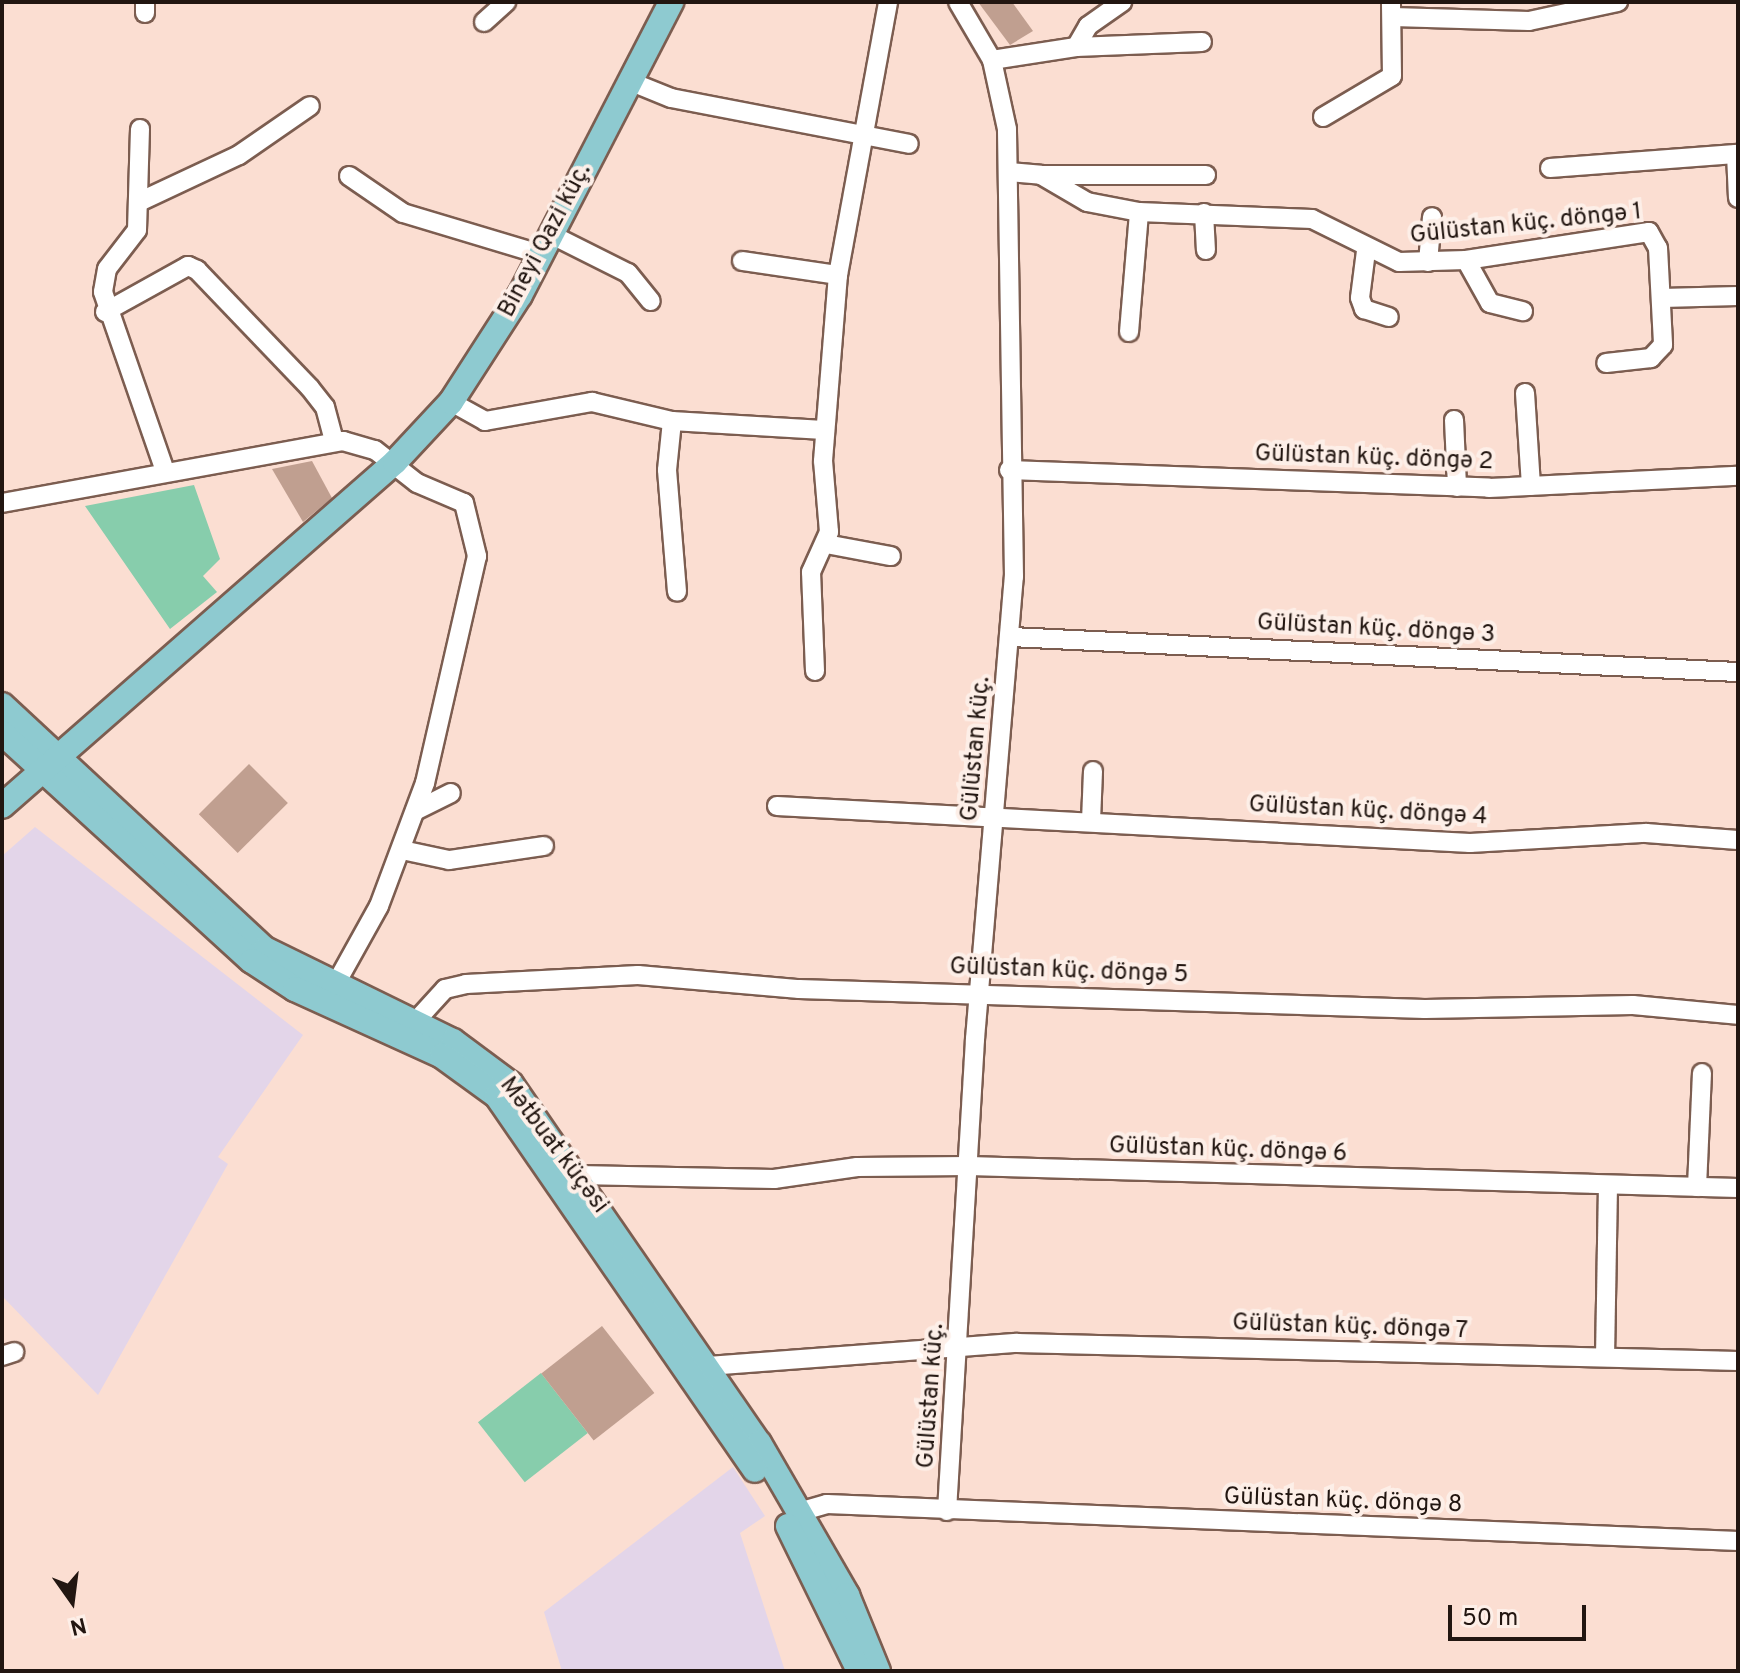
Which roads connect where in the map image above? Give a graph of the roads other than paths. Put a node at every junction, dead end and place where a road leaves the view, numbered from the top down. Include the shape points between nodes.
1 (506, 2) edge
2 (671, 2) edge
3 (888, 2) edge
4 (958, 2) edge
5 (1122, 2) edge
6 (1618, 2) edge
7 (1392, 10) edge
8 (484, 22) dead end
9 (1202, 42) dead end
10 (1076, 47) junction
11 (992, 60) junction
12 (629, 81) junction
13 (310, 106) dead end
14 (1323, 117) dead end
15 (140, 129) dead end
16 (866, 134) junction
17 (909, 144) dead end
18 (1737, 154) edge
19 (1550, 168) dead end
20 (1009, 172) junction
21 (1041, 175) junction
22 (1206, 175) dead end
23 (349, 176) dead end
24 (1738, 198) edge
25 (141, 201) junction
26 (1139, 212) junction
27 (1204, 213) junction
28 (1432, 217) dead end
29 (545, 244) junction
30 (1206, 250) dead end
31 (1366, 251) junction
32 (1466, 260) junction
33 (742, 261) dead end
34 (1428, 262) junction
35 (838, 275) junction
36 (1738, 296) edge
37 (1662, 298) junction
38 (651, 301) dead end
39 (1523, 311) dead end
40 (105, 312) junction
41 (1389, 317) dead end
42 (1129, 332) dead end
43 (1606, 363) dead end
44 (1525, 393) dead end
45 (451, 402) junction
46 (1454, 420) dead end
47 (672, 421) junction
48 (824, 430) junction
49 (334, 441) junction
50 (395, 462) junction
51 (1009, 470) junction
52 (165, 471) junction
53 (1738, 476) edge
54 (1531, 486) junction
55 (1457, 487) junction
56 (2, 503) edge
57 (826, 544) junction
58 (891, 556) dead end
59 (677, 592) dead end
60 (1011, 637) junction
61 (815, 671) dead end
62 (1738, 672) edge
63 (2, 705) edge
64 (2, 733) edge
65 (49, 766) junction
66 (1093, 771) dead end
67 (451, 793) dead end
68 (2, 806) edge
69 (777, 806) dead end
70 (415, 811) junction
71 (995, 816) junction
72 (1091, 821) junction
73 (1738, 840) edge
74 (544, 846) dead end
75 (402, 850) junction
76 (979, 993) junction
77 (329, 995) junction
78 (1738, 1015) edge
79 (414, 1023) junction
80 (1702, 1073) dead end
81 (969, 1166) junction
82 (570, 1179) junction
83 (1608, 1187) junction
84 (1697, 1187) junction
85 (1738, 1188) edge
86 (961, 1345) junction
87 (1605, 1357) junction
88 (1738, 1361) edge
89 (700, 1371) junction
90 (947, 1511) junction
91 (792, 1516) junction
92 (1738, 1541) edge
93 (859, 1671) edge
94 (878, 1671) edge

1 - 8 street
2 - 12 main road, Bineyi Qazi küç.
3 - 16 street
4 - 11 street, Gülüstan küç.
5 - 10 street via 1088,26
6 - 7 street via 1529,21
7 - 14 street via 1392,76
9 - 10 street
10 - 11 street
11 - 20 street, Gülüstan küç.
12 - 16 street via 671,98
12 - 29 main road, Bineyi Qazi küç.
13 - 25 street via 239,155
15 - 25 street
16 - 17 street
16 - 35 street
18 - 19 street
18 - 24 street
20 - 21 street, Gülüstan küç. döngə 1
20 - 51 street, Gülüstan küç.
21 - 22 street
21 - 26 street, Gülüstan küç. döngə 1 via 1087,202
23 - 29 street via 403,213
25 - 40 street via 133,239 107,269
26 - 27 street, Gülüstan küç. döngə 1
26 - 42 street
27 - 30 street
27 - 31 street, Gülüstan küç. döngə 1 via 1312,219
28 - 34 street
29 - 38 street via 628,273
29 - 45 main road, Bineyi Qazi küç.
31 - 34 street, Gülüstan küç. döngə 1
31 - 41 street via 1360,298 1364,309
32 - 34 street, Gülüstan küç. döngə 1
32 - 37 street, Gülüstan küç. döngə 1 via 1649,232
32 - 39 street via 1490,303
33 - 35 street
35 - 48 street
36 - 37 street
37 - 43 street, Gülüstan küç. döngə 1 via 1660,353
40 - 49 street via 188,266 197,270 310,388 325,407
40 - 52 street via 155,426
44 - 54 street
45 - 47 street via 485,421 592,402
45 - 50 main road, Bineyi Qazi küç.
46 - 55 street
47 - 48 street
47 - 59 street via 667,470
48 - 57 street
49 - 50 street
49 - 52 street
50 - 65 main road, Bineyi Qazi küç.
50 - 70 street via 417,483 464,503 477,544 447,700
51 - 55 street, Gülüstan küç. döngə 2
51 - 60 street, Gülüstan küç.
52 - 56 street
53 - 54 street, Gülüstan küç. döngə 2
54 - 55 street, Gülüstan küç. döngə 2
57 - 58 street
57 - 61 street via 811,572
60 - 62 street, Gülüstan küç. döngə 3
60 - 71 street, Gülüstan küç.
63 - 65 main road, Mətbuat küçəsi
64 - 65 main road, Mətbuat küçəsi
65 - 68 main road, Bineyi Qazi küç.
65 - 77 main road, Mətbuat küçəsi via 252,961
66 - 72 street
67 - 70 street
69 - 71 street, Gülüstan küç. döngə 4
70 - 75 street
71 - 72 street, Gülüstan küç. döngə 4
71 - 76 street, Gülüstan küç.
72 - 73 street, Gülüstan küç. döngə 4 via 1470,843 1646,833
74 - 75 street via 449,860
75 - 77 street
76 - 78 street, Gülüstan küç. döngə 5 via 1425,1009 1633,1005
76 - 79 street, Gülüstan küç. döngə 5 via 578,976 445,989
76 - 81 street, Gülüstan küç.
77 - 79 main road, Mətbuat küçəsi
77 - 82 main road, Mətbuat küçəsi via 472,1074
79 - 82 main road, Mətbuat küçəsi via 494,1068
80 - 84 street
81 - 82 street, Gülüstan küç. döngə 6 via 857,1167 774,1179
81 - 83 street, Gülüstan küç. döngə 6
81 - 86 street, Gülüstan küç.
82 - 89 main road, Mətbuat küçəsi
83 - 84 street, Gülüstan küç. döngə 6
83 - 87 street
84 - 85 street, Gülüstan küç. döngə 6
86 - 87 street, Gülüstan küç. döngə 7
86 - 89 street, Gülüstan küç. döngə 7
86 - 90 street, Gülüstan küç.
87 - 88 street, Gülüstan küç. döngə 7
89 - 91 main road, Mətbuat küçəsi
90 - 91 street, Gülüstan küç. döngə 8 via 827,1504
90 - 92 street, Gülüstan küç. döngə 8
91 - 93 main road, Mətbuat küçəsi
91 - 94 main road, Mətbuat küçəsi via 847,1595

